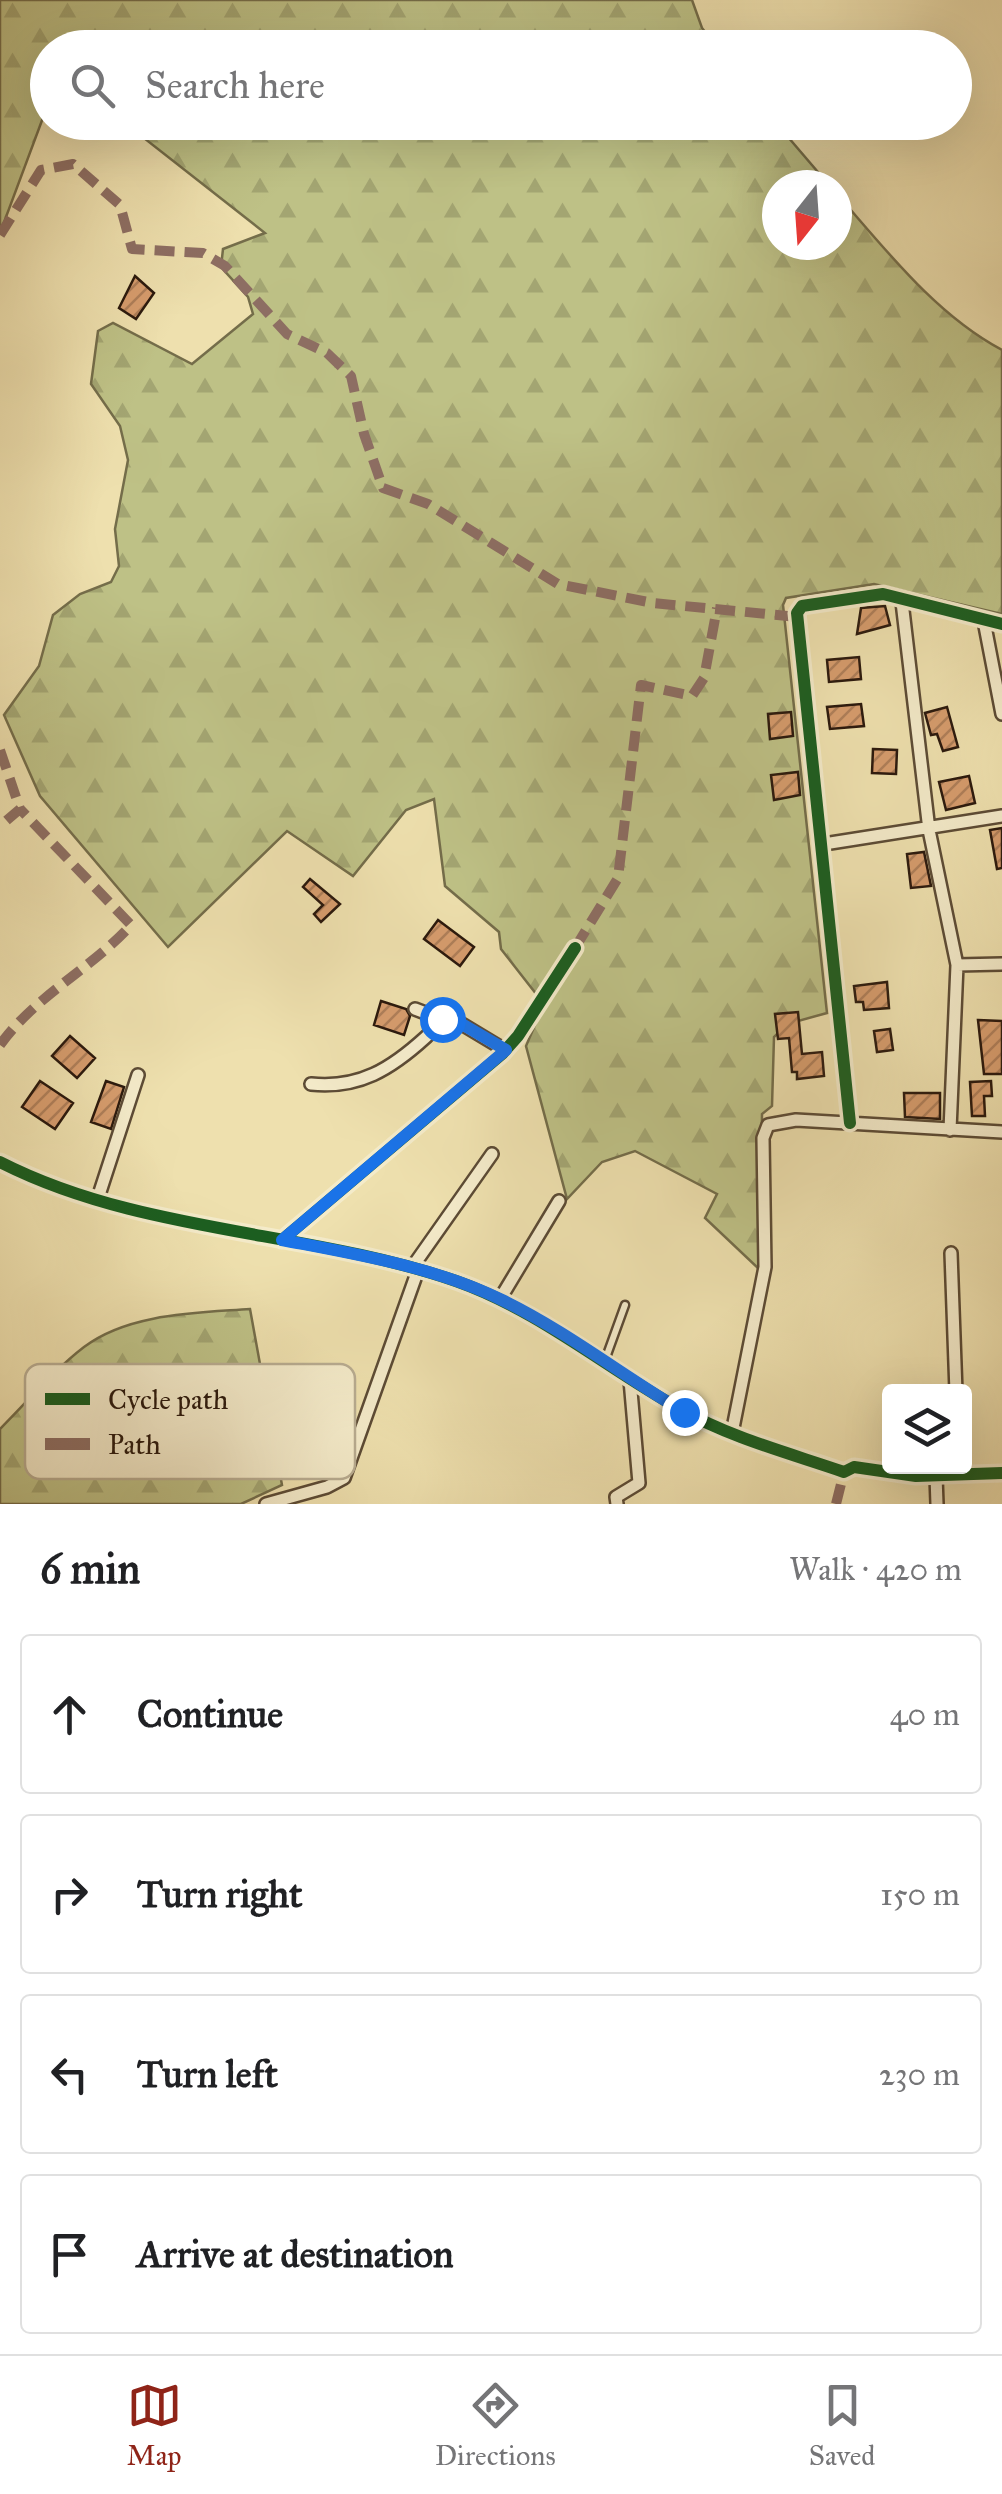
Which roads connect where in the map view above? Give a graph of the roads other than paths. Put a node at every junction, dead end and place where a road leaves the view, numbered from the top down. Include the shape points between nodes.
1 (902, 602) junction
2 (984, 621) junction
3 (1002, 624) edge
4 (1002, 714) edge
5 (1002, 816) edge
6 (929, 830) junction
7 (824, 844) junction
8 (574, 948) dead end
9 (1002, 964) edge
10 (957, 965) junction
11 (415, 1008) dead end
12 (442, 1019) junction
13 (506, 1050) junction
14 (138, 1075) dead end
15 (310, 1084) dead end
16 (850, 1124) junction
17 (950, 1130) junction
18 (1002, 1132) edge
19 (492, 1154) dead end
20 (0, 1162) edge
21 (98, 1198) junction
22 (559, 1201) dead end
23 (282, 1240) junction
24 (950, 1254) dead end
25 (415, 1270) junction
26 (500, 1298) junction
27 (625, 1305) dead end
28 (604, 1364) junction
29 (630, 1380) junction
30 (956, 1384) edge
31 (732, 1433) junction
32 (355, 1446) edge
33 (972, 1472) edge
34 (1002, 1473) edge
35 (945, 1474) edge
36 (936, 1476) junction
37 (342, 1479) edge
38 (289, 1501) edge
39 (266, 1504) edge
40 (616, 1504) edge
41 (936, 1504) edge

1 - 2 street
1 - 6 street
1 - 7 street via 883,594 861,596 802,606 797,613
2 - 3 street
2 - 4 street
5 - 6 street
6 - 7 street
6 - 10 street
7 - 16 street
8 - 13 street
9 - 10 street
10 - 17 street
11 - 12 street
12 - 13 street via 450,1017
12 - 15 street via 376,1075 354,1084
13 - 23 street
14 - 21 street
16 - 17 street
16 - 31 street via 796,1120 765,1130 765,1266
17 - 18 street
19 - 25 street
20 - 21 street
21 - 23 street
22 - 26 street
23 - 25 street
24 - 30 street
25 - 26 street
25 - 32 street
26 - 28 street
27 - 28 lane
28 - 29 street
29 - 31 street
29 - 40 street via 639,1483
31 - 36 street via 844,1472 854,1467
33 - 34 street
35 - 36 street
36 - 41 street
37 - 38 street
38 - 39 street

